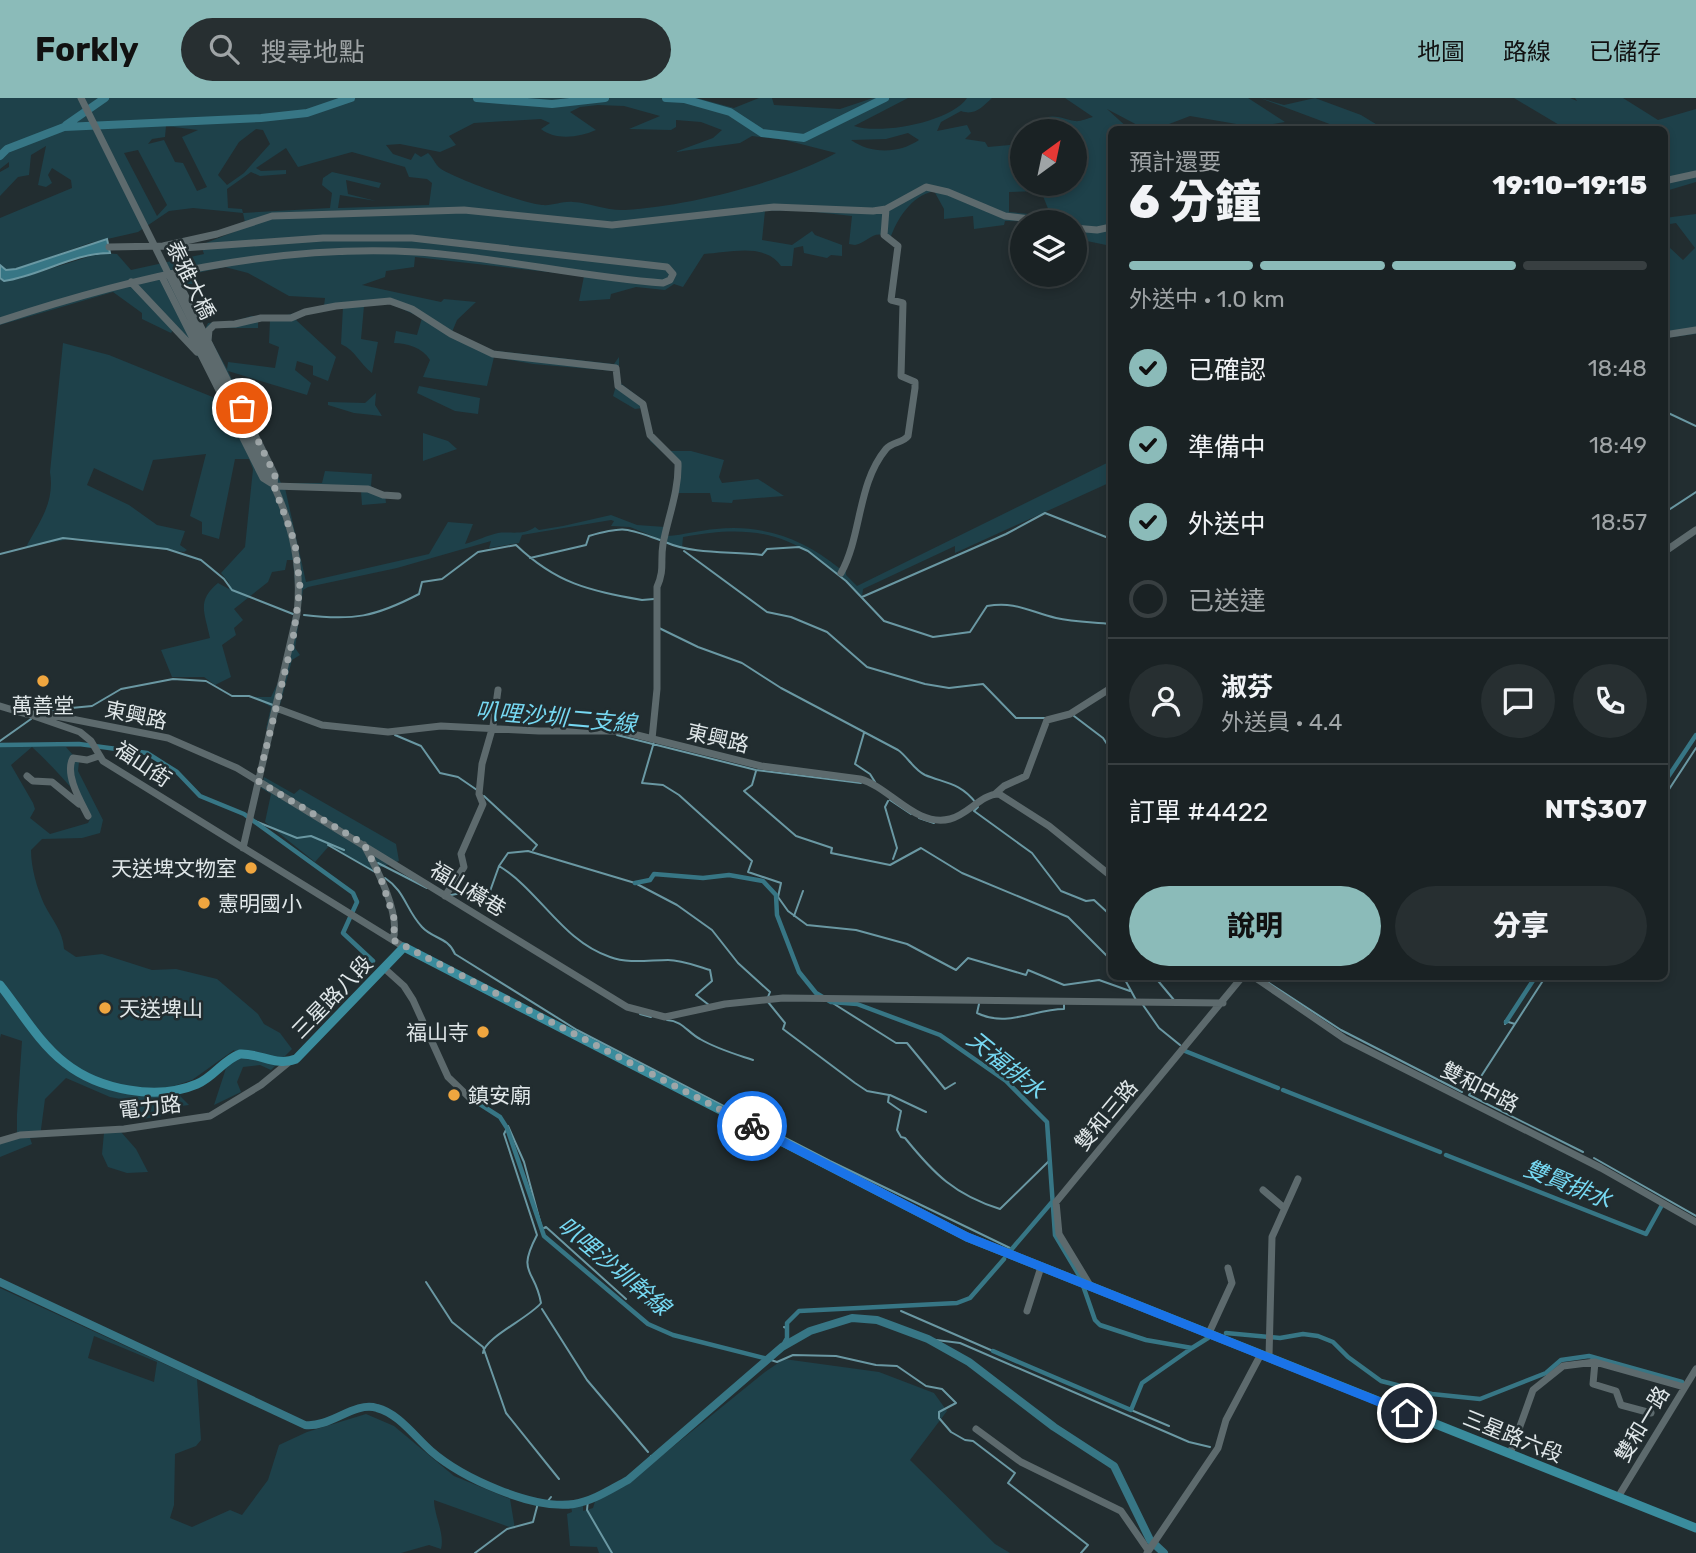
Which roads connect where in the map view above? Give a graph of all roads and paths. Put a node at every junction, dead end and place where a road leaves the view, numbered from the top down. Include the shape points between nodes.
1 (80, 98) edge
2 (1696, 174) edge
3 (1668, 180) edge
4 (886, 209) junction
5 (1010, 217) edge
6 (1108, 228) edge
7 (1087, 229) edge
8 (163, 246) junction
9 (109, 247) dead end
10 (175, 275) junction
11 (162, 277) junction
12 (131, 282) junction
13 (0, 321) edge
14 (1696, 330) edge
15 (1668, 334) edge
16 (208, 341) junction
17 (204, 360) junction
18 (274, 486) junction
19 (398, 496) dead end
20 (1696, 530) edge
21 (1668, 549) edge
22 (841, 573) dead end
23 (498, 690) dead end
24 (1108, 690) edge
25 (0, 706) edge
26 (276, 708) junction
27 (26, 714) junction
28 (493, 726) junction
29 (652, 739) junction
30 (96, 748) junction
31 (27, 776) dead end
32 (258, 781) junction
33 (995, 794) junction
34 (364, 844) junction
35 (243, 848) junction
36 (384, 857) junction
37 (373, 862) junction
38 (1108, 874) edge
39 (445, 897) junction
40 (393, 940) junction
41 (404, 947) junction
42 (384, 968) junction
43 (1239, 980) edge
44 (1260, 980) edge
45 (0, 985) edge
46 (1218, 1002) junction
47 (289, 1062) junction
48 (472, 1101) dead end
49 (0, 1141) edge
50 (1298, 1179) dead end
51 (1263, 1190) dead end
52 (1283, 1208) junction
53 (1696, 1222) edge
54 (1041, 1267) junction
55 (1228, 1268) dead end
56 (1084, 1284) junction
57 (1027, 1311) dead end
58 (1212, 1335) junction
59 (1265, 1356) junction
60 (1595, 1362) junction
61 (1696, 1369) edge
62 (1684, 1387) junction
63 (1651, 1413) dead end
64 (976, 1429) dead end
65 (1510, 1454) junction
66 (1618, 1497) junction
67 (1696, 1528) edge
68 (1149, 1550) edge

1 - 18 street, 泰雅大橋
2 - 3 street
4 - 5 street via 919,189 932,187
4 - 8 street via 774,207 612,225 432,209 272,216
4 - 22 street via 884,234 898,246 891,300 903,303 901,376 915,382 915,388 908,436 887,448 872,475
6 - 7 street
8 - 9 street
8 - 10 street via 412,238 667,267 673,274 663,283 460,256 365,251 257,258
10 - 11 street
10 - 16 street
11 - 12 street
11 - 17 street
12 - 13 street
12 - 17 street
14 - 15 street
16 - 18 street via 275,475
16 - 29 street via 214,325 390,301 493,354 616,368 618,386 644,406 652,439 678,463 662,548 663,575 657,587
17 - 18 street via 263,478
18 - 19 street via 368,489
18 - 26 street via 292,528 300,587
20 - 21 street
23 - 28 street
24 - 33 street via 1070,714 1047,720 1026,776
25 - 27 street, 東興路
26 - 28 street, 東興路 via 322,725 388,732
26 - 32 street
27 - 30 street, 福山街 via 73,728
27 - 32 street, 東興路 via 41,713 167,738 205,752
28 - 29 street, 東興路 via 621,731
28 - 39 street via 482,764 479,794 483,804 461,854 464,867
29 - 33 street, 東興路 via 761,766 871,782 915,812 938,819 957,816
30 - 31 street via 87,760 71,760 77,796 86,813 52,782
30 - 35 street, 福山街 via 103,761
32 - 34 street, 福山橫巷
32 - 35 street
33 - 38 street via 1049,826
34 - 36 street, 福山橫巷
34 - 37 street
35 - 40 street, 福山街
36 - 37 street
36 - 39 street, 福山橫巷
37 - 40 street via 395,921
39 - 46 street, 福山橫巷 via 627,1007 665,1017 755,1000 827,998
40 - 41 street, 福山街
41 - 42 main road, 三星路八段
41 - 54 main road, 三星路六段 via 967,1237
42 - 47 main road, 三星路八段 via 310,1048
42 - 48 street via 413,1000 448,1077
43 - 46 street, 雙和三路
44 - 53 street, 雙和中路 via 1345,1039 1601,1168
45 - 47 main road, 三星路八段 via 66,1065 124,1090 145,1094 195,1085 240,1054
46 - 56 street, 雙和三路 via 1056,1202 1059,1234
47 - 49 street, 電力路 via 261,1086 210,1116 124,1129 20,1135
50 - 52 street
51 - 52 street
52 - 59 street via 1272,1237
54 - 56 main road, 三星路六段
54 - 57 street
55 - 58 street via 1232,1283
56 - 58 main road, 三星路六段
58 - 59 main road, 三星路六段
59 - 65 main road, 三星路六段
59 - 68 street via 1226,1420 1218,1448
60 - 62 street
60 - 63 street via 1592,1384 1616,1391 1621,1405
60 - 65 street via 1563,1366 1536,1386
61 - 62 street, 雙和一路
62 - 66 street, 雙和一路
64 - 68 street via 1021,1462 1121,1511
65 - 66 main road, 三星路六段
66 - 67 main road, 三星路六段

